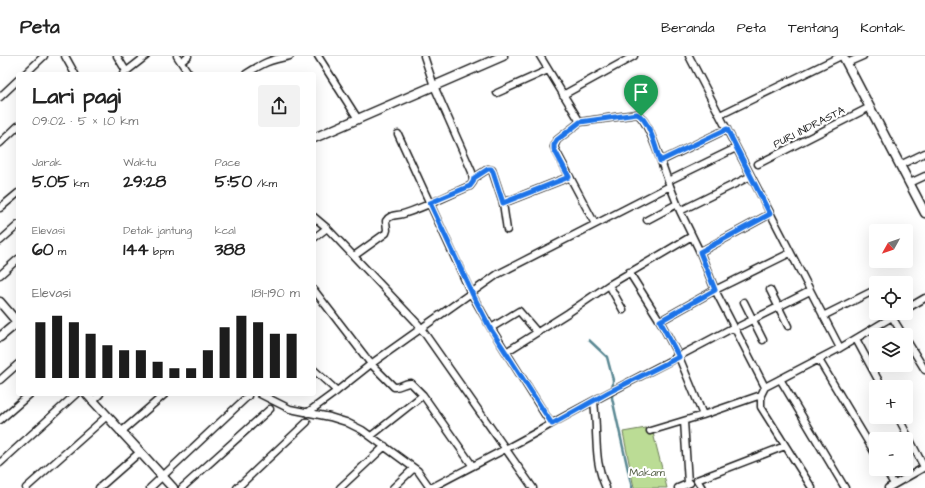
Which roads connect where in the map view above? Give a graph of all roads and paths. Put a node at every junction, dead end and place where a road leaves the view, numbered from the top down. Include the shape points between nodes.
1 (44, 56) edge
2 (65, 56) edge
3 (117, 56) edge
4 (146, 56) edge
5 (188, 56) edge
6 (290, 56) edge
7 (318, 56) edge
8 (424, 56) edge
9 (503, 56) edge
10 (540, 56) edge
11 (634, 56) edge
12 (689, 56) edge
13 (863, 56) edge
14 (844, 58) edge
15 (179, 59) edge
16 (548, 70) junction
17 (27, 72) edge
18 (74, 72) edge
19 (125, 72) edge
20 (189, 72) edge
21 (249, 72) edge
22 (16, 82) edge
23 (434, 86) junction
24 (497, 93) dead end
25 (563, 95) junction
26 (0, 97) edge
27 (870, 107) junction
28 (720, 115) junction
29 (358, 119) junction
30 (580, 122) junction
31 (16, 128) edge
32 (727, 129) junction
33 (398, 134) dead end
34 (316, 137) edge
35 (0, 143) edge
36 (736, 148) junction
37 (924, 155) edge
38 (660, 161) junction
39 (758, 164) dead end
40 (900, 165) junction
41 (751, 176) junction
42 (925, 176) edge
43 (569, 177) junction
44 (474, 178) junction
45 (669, 183) junction
46 (910, 183) junction
47 (16, 195) edge
48 (430, 203) junction
49 (503, 203) junction
50 (677, 204) junction
51 (0, 208) edge
52 (680, 211) junction
53 (925, 213) edge
54 (770, 214) junction
55 (316, 219) edge
56 (647, 220) dead end
57 (595, 224) junction
58 (16, 227) edge
59 (327, 228) junction
60 (507, 230) dead end
61 (316, 236) edge
62 (692, 236) junction
63 (0, 241) edge
64 (700, 252) junction
65 (790, 253) junction
66 (354, 256) junction
67 (16, 261) edge
68 (629, 272) junction
69 (0, 275) edge
70 (609, 285) junction
71 (715, 290) junction
72 (770, 290) dead end
73 (810, 291) junction
74 (316, 293) edge
75 (472, 293) junction
76 (869, 293) edge
77 (925, 298) edge
78 (744, 302) dead end
79 (913, 305) edge
80 (2, 307) edge
81 (779, 307) junction
82 (623, 310) dead end
83 (823, 316) junction
84 (16, 320) edge
85 (753, 320) junction
86 (887, 320) edge
87 (660, 321) junction
88 (16, 324) edge
89 (788, 326) dead end
90 (737, 327) junction
91 (420, 328) junction
92 (490, 328) junction
93 (537, 332) junction
94 (0, 338) edge
95 (856, 339) junction
96 (763, 340) dead end
97 (840, 348) junction
98 (913, 350) edge
99 (506, 352) junction
100 (679, 357) junction
101 (819, 360) junction
102 (371, 364) junction
103 (16, 366) edge
104 (925, 370) edge
105 (316, 372) edge
106 (780, 379) junction
107 (0, 380) edge
108 (878, 380) edge
109 (765, 387) junction
110 (337, 392) junction
111 (760, 395) junction
112 (28, 396) edge
113 (74, 396) edge
114 (89, 396) edge
115 (98, 396) edge
116 (163, 396) edge
117 (248, 396) dead end
118 (264, 396) edge
119 (423, 396) junction
120 (93, 401) junction
121 (594, 401) junction
122 (270, 409) dead end
123 (308, 413) junction
124 (703, 415) junction
125 (107, 416) junction
126 (0, 420) edge
127 (684, 421) junction
128 (307, 422) dead end
129 (552, 424) junction
130 (902, 424) edge
131 (650, 431) dead end
132 (122, 432) junction
133 (371, 436) junction
134 (869, 443) edge
135 (385, 446) junction
136 (785, 446) junction
137 (506, 450) junction
138 (140, 452) junction
139 (0, 463) edge
140 (472, 465) junction
141 (924, 467) edge
142 (414, 468) junction
143 (162, 476) junction
144 (889, 476) edge
145 (697, 480) junction
146 (688, 483) junction
147 (894, 484) junction
148 (26, 488) edge
149 (99, 488) edge
150 (150, 488) edge
151 (173, 488) edge
152 (182, 488) edge
153 (237, 488) edge
154 (340, 488) edge
155 (393, 488) edge
156 (430, 488) edge
157 (533, 488) edge
158 (606, 488) edge
159 (678, 488) edge
160 (702, 488) edge
161 (812, 488) edge
162 (845, 488) edge
163 (888, 488) edge

1 - 17 street
2 - 18 street
3 - 19 street
4 - 19 street
5 - 15 street
6 - 21 street via 273,59
7 - 29 street
8 - 23 street
9 - 23 street
10 - 16 street
11 - 25 street
12 - 28 street
13 - 14 street
14 - 27 street
14 - 28 street
15 - 20 street
16 - 24 street
16 - 25 street
22 - 26 street
23 - 29 street
23 - 44 street
25 - 30 street
27 - 39 street, PURI INDRASTA
27 - 40 street
28 - 32 street
29 - 34 street
30 - 38 street via 639,115 649,130
30 - 43 street via 554,145
31 - 35 street
32 - 36 street
32 - 38 street
33 - 48 street
36 - 41 street
36 - 45 street
37 - 40 street
38 - 45 street
40 - 46 street
41 - 52 street
41 - 54 street
42 - 46 street
43 - 49 street
43 - 57 street
44 - 48 street via 470,186
44 - 49 street via 491,169
45 - 50 street
45 - 57 street
46 - 53 street
47 - 51 street
48 - 66 street via 390,217 386,221 386,232
48 - 75 street
49 - 60 street
50 - 52 street
50 - 56 street
52 - 62 street
54 - 64 street
54 - 65 street
55 - 59 street
57 - 75 street via 498,274
58 - 63 street
59 - 61 street
59 - 66 street
62 - 64 street
62 - 68 street
64 - 71 street
65 - 71 street
65 - 73 street
66 - 91 street
67 - 69 street
68 - 70 street
68 - 87 street
70 - 82 street
70 - 93 street
71 - 87 street
71 - 90 street
72 - 81 street
73 - 81 street
73 - 83 street
74 - 102 street
75 - 91 street
75 - 92 street
76 - 83 street
77 - 79 street
78 - 85 street
80 - 84 street
81 - 85 street
81 - 89 street
83 - 97 street
85 - 90 street
85 - 96 street
86 - 95 street
87 - 100 street
88 - 94 street
90 - 100 street
90 - 109 street
91 - 102 street
91 - 137 street
92 - 93 street via 518,311
92 - 99 street
93 - 99 street
95 - 97 street
95 - 108 street
97 - 101 street
98 - 104 street
99 - 129 street
100 - 121 street
100 - 124 street
101 - 106 street
101 - 134 street
102 - 110 street
102 - 119 street via 394,387 411,382
103 - 107 street
105 - 110 street
106 - 109 street
106 - 162 street
109 - 111 street
110 - 123 street
111 - 124 street
111 - 136 street via 761,407
112 - 126 street
113 - 139 street
114 - 120 street
115 - 120 street
116 - 132 street
117 - 143 street
118 - 123 street via 284,407
119 - 133 street
119 - 140 street
120 - 125 street
121 - 129 street
121 - 158 street via 596,456
122 - 152 street
123 - 133 street via 346,422
124 - 127 street
125 - 132 street
125 - 148 street
127 - 131 street
127 - 146 street
128 - 153 street
129 - 137 street
130 - 141 street
132 - 138 street
133 - 135 street
135 - 142 street
135 - 154 street
136 - 145 street
136 - 161 street
137 - 140 street
137 - 157 street
138 - 143 street
138 - 149 street
140 - 156 street
141 - 147 street
142 - 155 street
142 - 156 street
143 - 150 street
143 - 151 street
144 - 147 street
145 - 146 street
145 - 160 street
146 - 159 street
147 - 163 street

